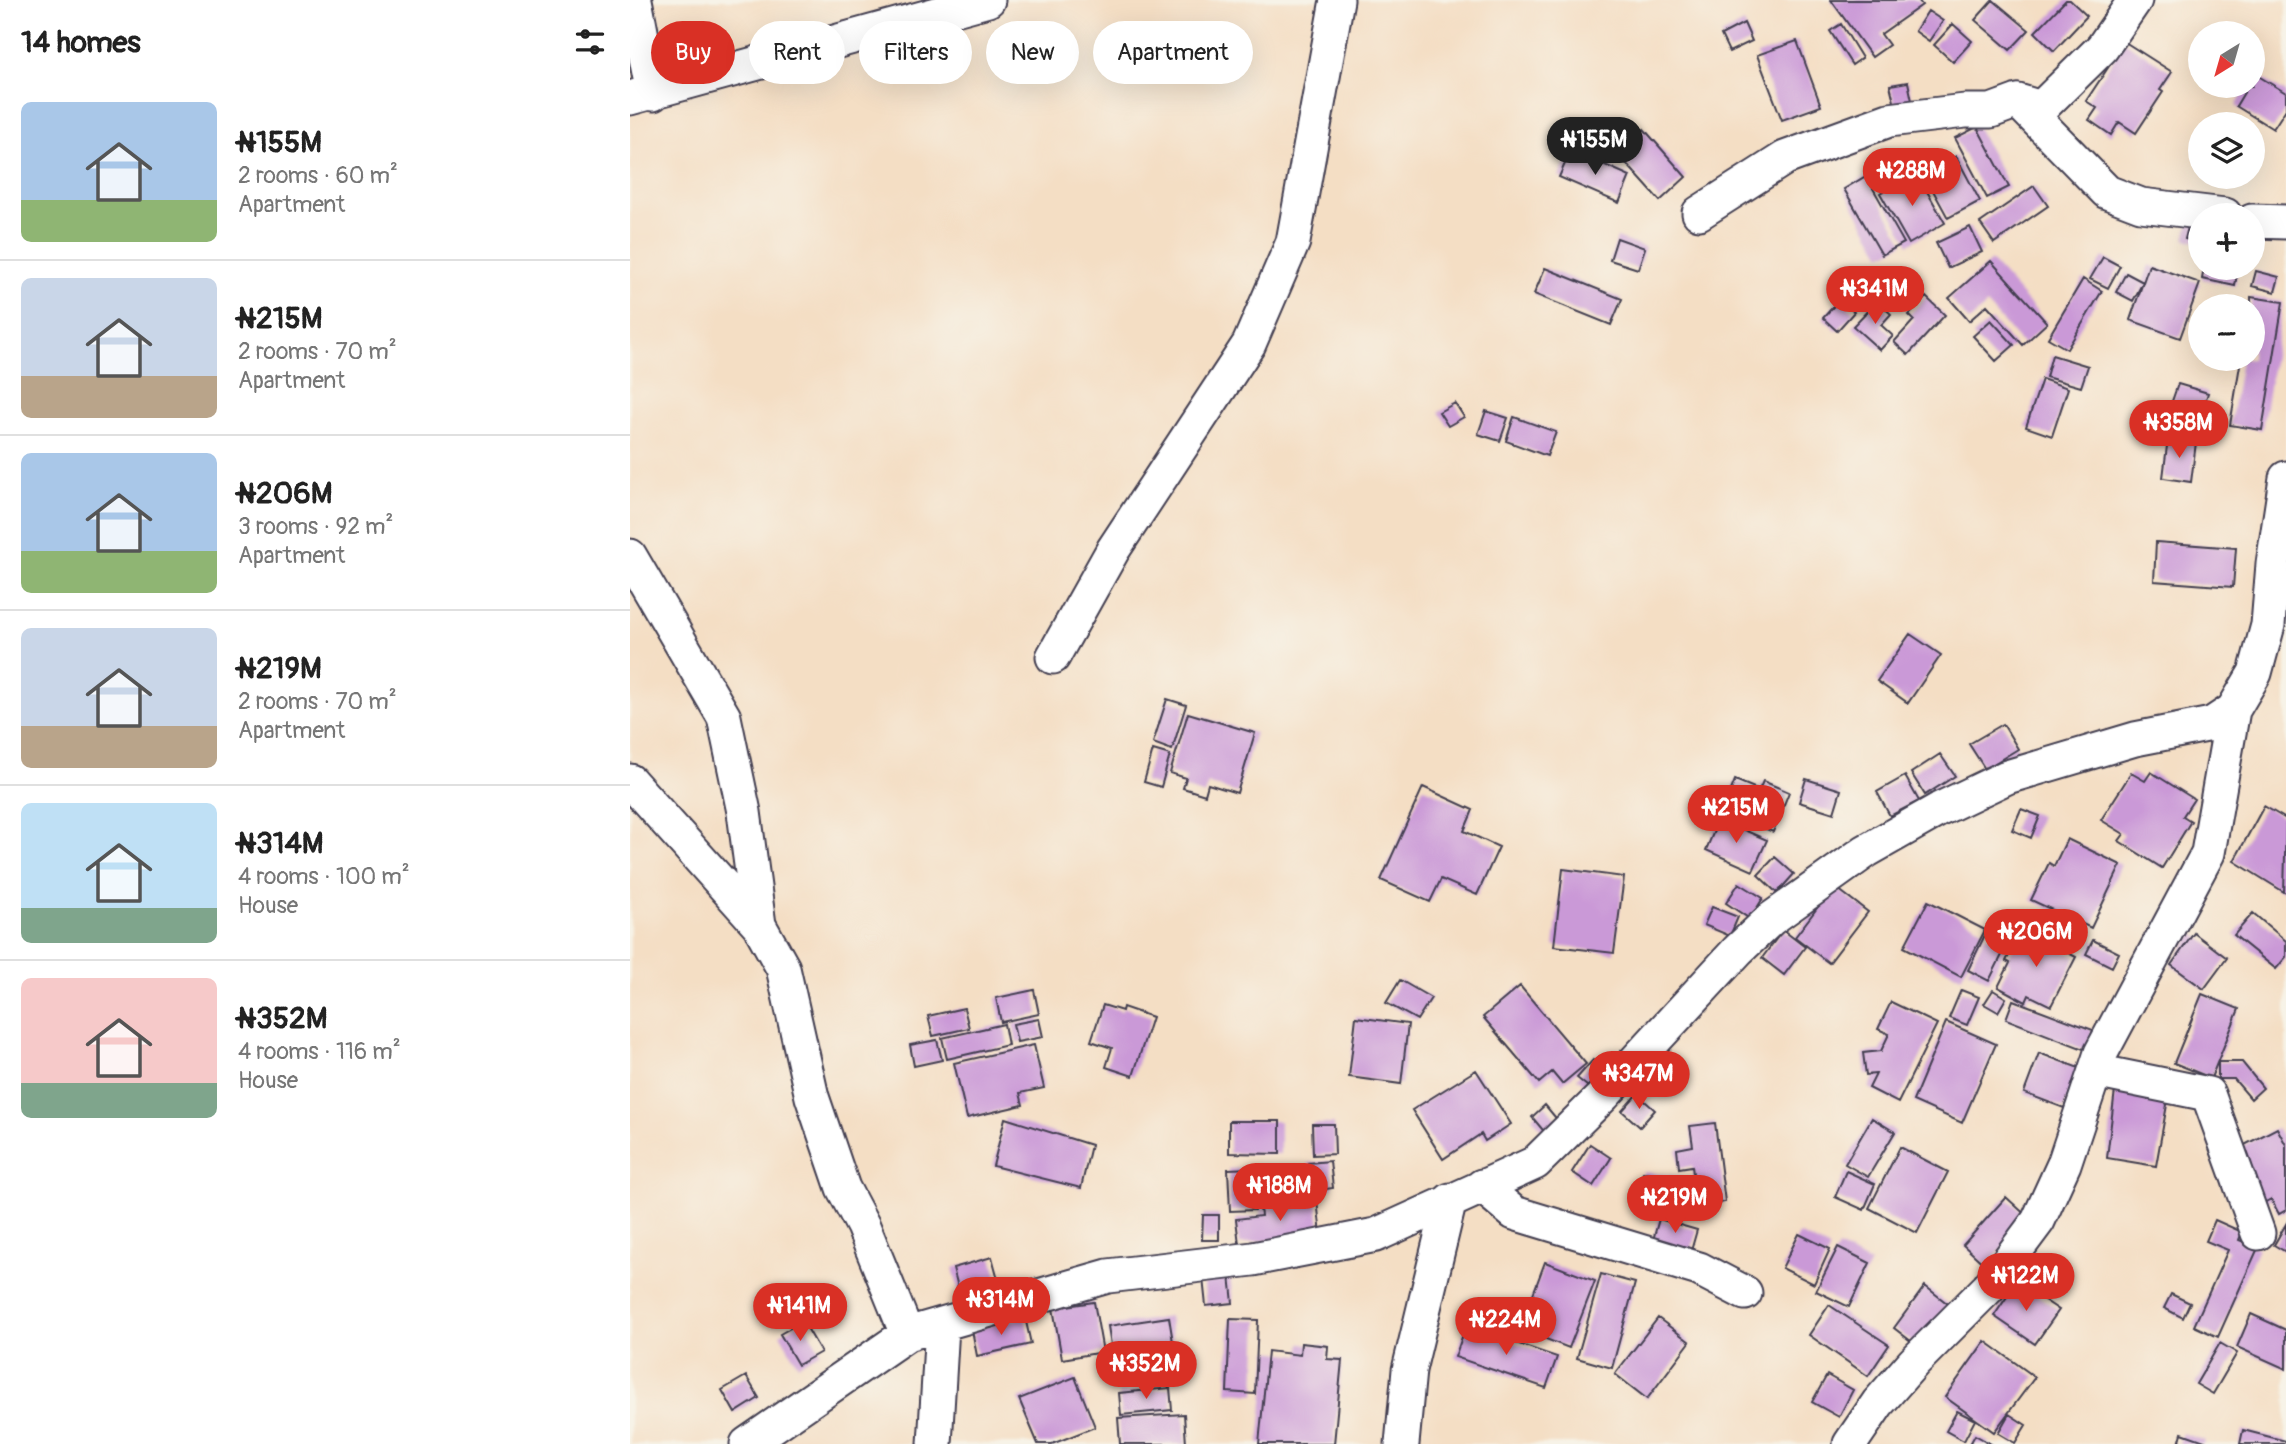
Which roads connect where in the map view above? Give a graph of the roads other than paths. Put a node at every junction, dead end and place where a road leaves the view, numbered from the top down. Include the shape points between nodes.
1 (635, 0) edge
2 (988, 0) edge
3 (1337, 0) edge
4 (2135, 0) edge
5 (641, 96) edge
6 (2018, 102) junction
7 (2188, 208) edge
8 (1699, 213) dead end
9 (2265, 221) edge
10 (2286, 222) edge
11 (2286, 485) edge
12 (630, 556) edge
13 (2279, 564) edge
14 (1053, 657) dead end
15 (2233, 710) junction
16 (630, 781) edge
17 (759, 925) junction
18 (2095, 1071) junction
19 (1482, 1186) junction
20 (1450, 1200) junction
21 (2258, 1233) dead end
22 (1745, 1293) dead end
23 (942, 1326) junction
24 (907, 1334) junction
25 (747, 1444) edge
26 (935, 1444) edge
27 (1402, 1444) edge
28 (1850, 1444) edge

1 - 5 street
2 - 5 street
3 - 14 street via 1293,242 1249,344 1113,550
4 - 6 street via 2102,48 2041,108
6 - 7 street via 2107,192 2141,205
6 - 8 street via 1991,111 1889,120 1812,146 1763,169
9 - 10 street
11 - 13 street
12 - 17 street via 724,717 744,812
13 - 15 street via 2255,673
15 - 18 street via 2208,853
15 - 19 street via 2211,724 2135,739 2007,777 1940,808 1866,851 1771,919 1738,950 1535,1163
16 - 17 street
17 - 24 street via 783,968 812,1097 843,1188
18 - 21 street via 2208,1094
18 - 28 street via 2064,1164 2038,1221 1988,1289 1914,1362
19 - 20 street
19 - 22 street via 1514,1213 1699,1269
20 - 23 street via 1376,1236 1253,1259 1108,1276
20 - 27 street via 1409,1370
23 - 24 street
23 - 26 street
24 - 25 street

